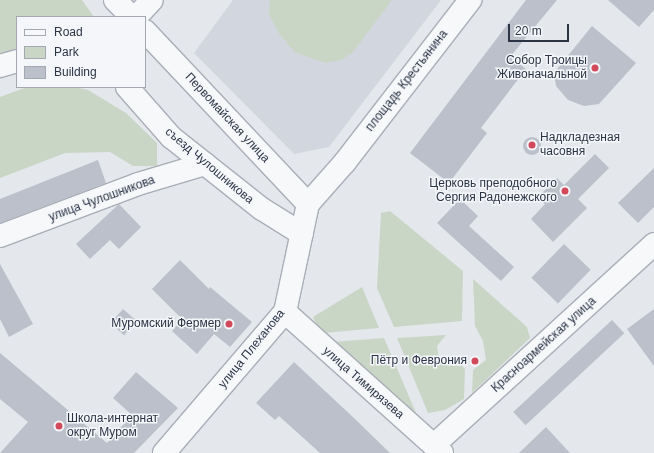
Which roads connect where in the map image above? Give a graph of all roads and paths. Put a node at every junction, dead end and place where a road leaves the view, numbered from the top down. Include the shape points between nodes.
1 (115, 0) edge
2 (152, 0) edge
3 (470, 0) edge
4 (131, 16) edge
5 (137, 16) edge
6 (146, 32) edge
7 (16, 61) edge
8 (0, 66) edge
9 (127, 88) edge
10 (205, 164) junction
11 (308, 204) junction
12 (302, 234) junction
13 (0, 236) edge
14 (654, 244) edge
15 (285, 312) junction
16 (438, 449) edge
17 (164, 453) edge

1 - 4 street
2 - 5 street
3 - 11 street, площадь Крестьянина via 345,162
6 - 11 street, Первомайская улица
7 - 8 street
9 - 10 street, съезд Чулошникова via 171,137
10 - 12 street, съезд Чулошникова via 262,209
10 - 13 street, улица Чулошникова via 138,184
11 - 12 street, улица Плеханова
12 - 15 street, улица Плеханова
14 - 16 street, Красноармейская улица
15 - 16 street, улица Тимирязева
15 - 17 street, улица Плеханова

